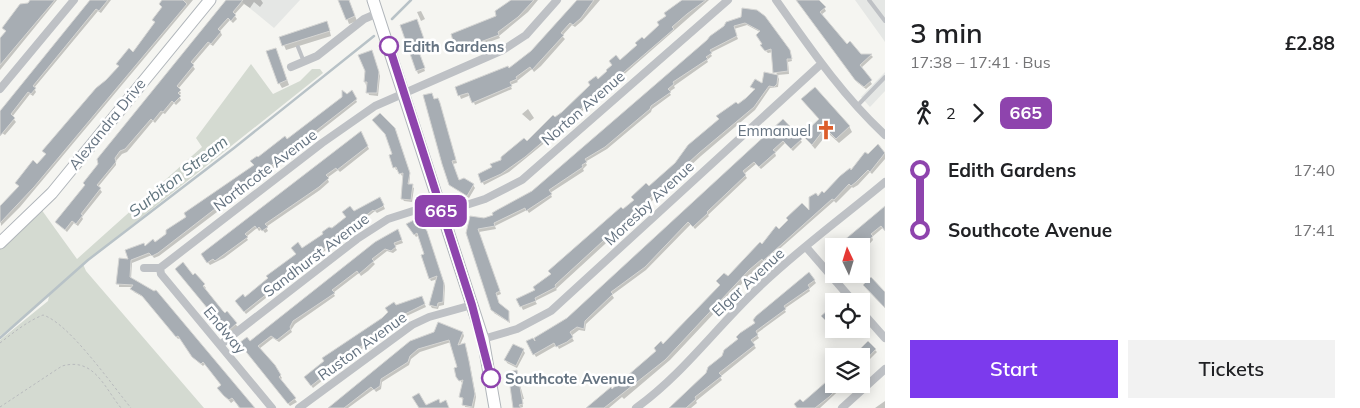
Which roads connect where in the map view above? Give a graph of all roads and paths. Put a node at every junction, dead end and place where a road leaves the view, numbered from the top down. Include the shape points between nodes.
1 (74, 0) edge
2 (210, 0) edge
3 (373, 0) edge
4 (557, 0) edge
5 (728, 0) edge
6 (776, 0) edge
7 (869, 0) edge
8 (378, 13) junction
9 (885, 21) edge
10 (298, 47) dead end
11 (304, 62) junction
12 (821, 64) junction
13 (291, 67) dead end
14 (885, 77) edge
15 (0, 89) edge
16 (404, 92) junction
17 (856, 107) junction
18 (885, 135) edge
19 (885, 182) edge
20 (440, 208) junction
21 (0, 243) edge
22 (806, 247) junction
23 (144, 268) dead end
24 (160, 268) junction
25 (846, 293) edge
26 (472, 305) junction
27 (870, 321) edge
28 (885, 338) edge
29 (482, 340) junction
30 (0, 342) edge
31 (220, 345) junction
32 (885, 369) edge
33 (0, 407) edge
34 (121, 408) edge
35 (131, 408) edge
36 (272, 408) edge
37 (299, 408) edge
38 (495, 408) edge
39 (636, 408) edge
40 (842, 408) edge

1 - 15 street
2 - 21 street, Alexandra Drive via 52,193
3 - 8 street
4 - 16 street, Northcote Avenue via 526,34 503,50
5 - 20 street, Norton Avenue via 522,180 485,199
6 - 12 street
7 - 9 lane
8 - 11 street via 364,19 317,56
8 - 16 street
10 - 11 lane
11 - 13 street
12 - 17 street
12 - 29 street, Moresby Avenue via 551,311 526,325
14 - 17 lane
16 - 20 street
16 - 24 street, Northcote Avenue via 375,106 322,143
17 - 18 street
19 - 22 street, Elgar Avenue
20 - 26 street
20 - 31 street, Sandhurst Avenue via 388,219 357,239
22 - 25 street
22 - 39 street, Elgar Avenue via 757,289 657,393
23 - 24 street
24 - 31 street, Endway via 160,274
26 - 29 street
26 - 37 street, Ruston Avenue via 430,317 412,326
27 - 28 street
29 - 38 street
30 - 35 path via 30,321 43,315 50,317 69,333
31 - 36 street, Endway
32 - 40 street
33 - 34 path via 62,366 74,363 95,373

